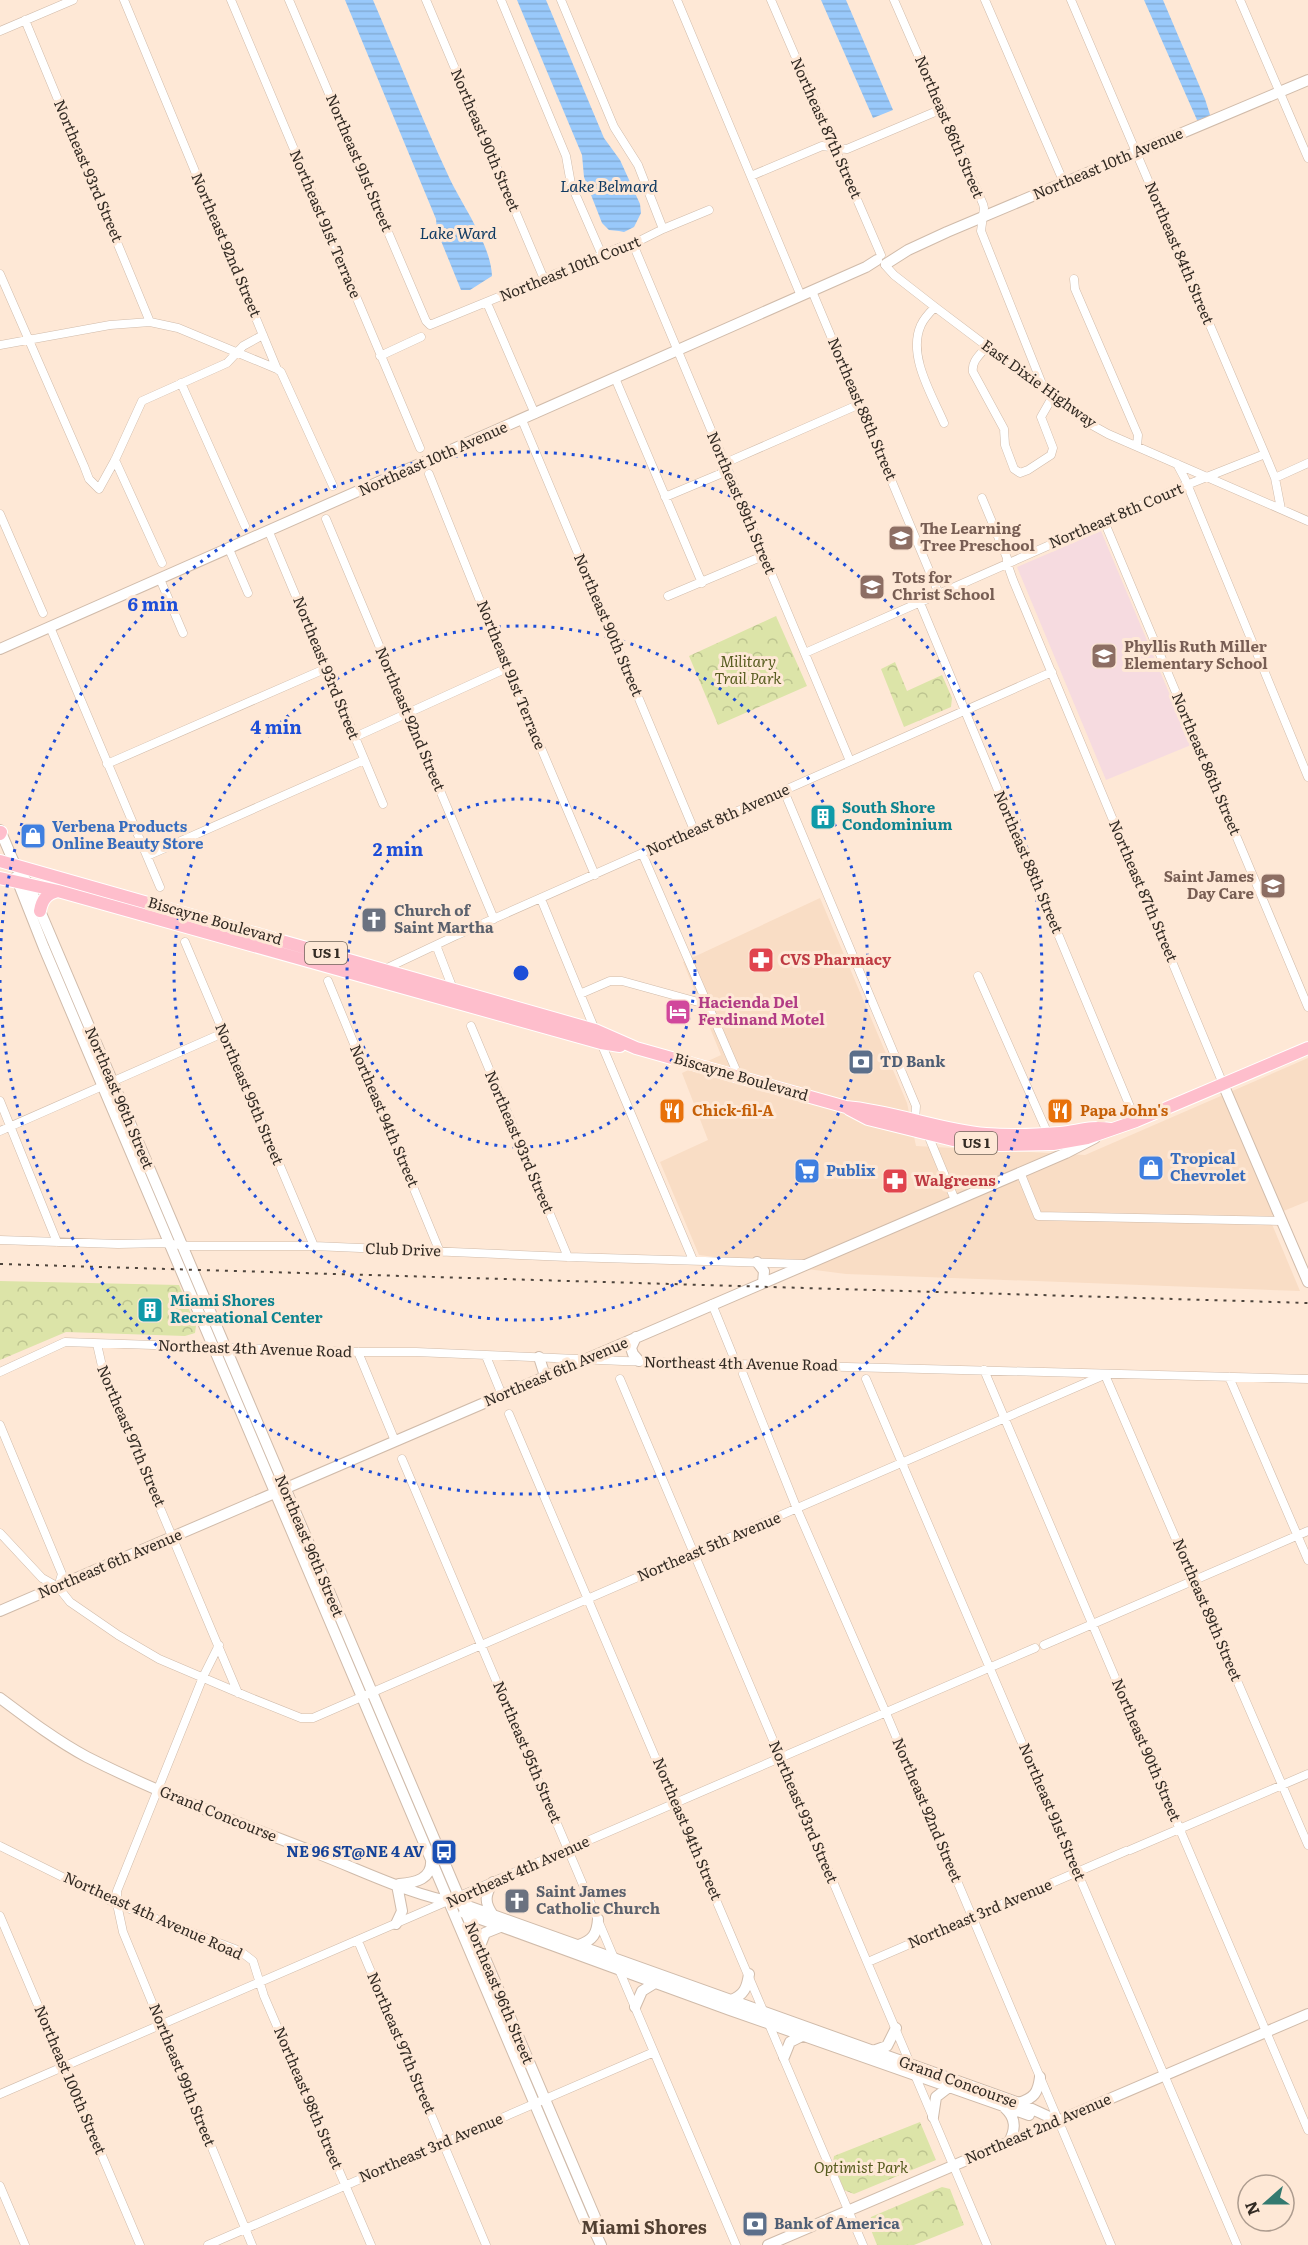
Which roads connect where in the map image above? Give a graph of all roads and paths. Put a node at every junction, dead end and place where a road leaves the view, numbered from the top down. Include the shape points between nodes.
1 (73, 0) edge
2 (124, 0) edge
3 (231, 0) edge
4 (289, 0) edge
5 (426, 0) edge
6 (501, 0) edge
7 (561, 0) edge
8 (677, 0) edge
9 (771, 0) edge
10 (894, 0) edge
11 (985, 0) edge
12 (1071, 0) edge
13 (1240, 0) edge
14 (25, 20) junction
15 (0, 31) edge
16 (1308, 80) edge
17 (1280, 92) junction
18 (942, 109) junction
19 (835, 148) junction
20 (1136, 153) junction
21 (1308, 158) edge
22 (751, 176) junction
23 (1064, 183) junction
24 (709, 210) dead end
25 (982, 218) junction
26 (663, 229) junction
27 (633, 244) junction
28 (602, 255) junction
29 (882, 261) junction
30 (0, 274) edge
31 (544, 279) junction
32 (1074, 279) dead end
33 (812, 291) junction
34 (801, 296) junction
35 (487, 303) junction
36 (935, 307) junction
37 (150, 322) junction
38 (430, 325) joint
39 (263, 335) junction
40 (421, 337) dead end
41 (28, 339) junction
42 (0, 345) edge
43 (987, 346) junction
44 (677, 351) junction
45 (238, 353) junction
46 (380, 356) junction
47 (277, 369) junction
48 (615, 378) junction
49 (181, 383) junction
50 (1044, 389) junction
51 (1053, 396) junction
52 (860, 404) junction
53 (535, 414) junction
54 (522, 420) junction
55 (944, 423) dead end
56 (1137, 446) junction
57 (420, 448) dead end
58 (1265, 454) junction
59 (115, 460) junction
60 (1308, 463) edge
61 (1177, 464) junction
62 (726, 468) junction
63 (429, 474) dead end
64 (1208, 477) junction
65 (1275, 478) junction
66 (1188, 485) junction
67 (333, 486) dead end
68 (665, 497) junction
69 (982, 498) dead end
70 (1281, 509) junction
71 (0, 514) edge
72 (326, 519) dead end
73 (1308, 520) edge
74 (1104, 521) junction
75 (245, 526) dead end
76 (269, 532) junction
77 (229, 549) junction
78 (763, 556) junction
79 (162, 563) dead end
80 (1007, 563) junction
81 (160, 579) junction
82 (702, 583) junction
83 (248, 593) dead end
84 (939, 594) junction
85 (668, 596) dead end
86 (920, 603) junction
87 (43, 612) dead end
88 (50, 627) junction
89 (183, 633) dead end
90 (0, 649) edge
91 (804, 653) junction
92 (327, 668) junction
93 (507, 668) junction
94 (1052, 672) junction
95 (965, 710) junction
96 (408, 713) junction
97 (355, 737) junction
98 (364, 760) junction
99 (850, 761) junction
100 (107, 764) junction
101 (1308, 777) edge
102 (784, 791) junction
103 (383, 804) dead end
104 (694, 830) junction
105 (0, 832) edge
106 (642, 853) junction
107 (147, 856) junction
108 (0, 861) edge
109 (15, 865) junction
110 (595, 874) junction
111 (0, 878) edge
112 (23, 884) junction
113 (160, 887) dead end
114 (58, 891) junction
115 (541, 899) junction
116 (40, 911) junction
117 (494, 919) junction
118 (265, 936) junction
119 (239, 941) junction
120 (185, 942) dead end
121 (436, 945) junction
122 (385, 969) junction
123 (978, 976) dead end
124 (362, 977) junction
125 (328, 981) dead end
126 (453, 989) junction
127 (580, 994) junction
128 (709, 1005) junction
129 (1308, 1007) edge
130 (471, 1026) dead end
131 (595, 1030) junction
132 (223, 1033) junction
133 (602, 1043) junction
134 (636, 1048) junction
135 (1308, 1048) edge
136 (739, 1077) junction
137 (107, 1083) junction
138 (1223, 1084) junction
139 (0, 1101) edge
140 (846, 1107) junction
141 (915, 1121) junction
142 (1136, 1121) junction
143 (11, 1126) junction
144 (1110, 1129) junction
145 (0, 1131) edge
146 (1048, 1134) junction
147 (928, 1135) junction
148 (1020, 1172) junction
149 (955, 1200) junction
150 (1281, 1221) junction
151 (0, 1240) edge
152 (57, 1242) junction
153 (169, 1244) junction
154 (181, 1245) junction
155 (314, 1246) junction
156 (440, 1252) junction
157 (568, 1257) junction
158 (693, 1260) junction
159 (757, 1262) junction
160 (806, 1264) junction
161 (1308, 1282) edge
162 (763, 1283) junction
163 (712, 1304) junction
164 (636, 1337) junction
165 (97, 1344) junction
166 (213, 1347) junction
167 (226, 1348) junction
168 (358, 1352) junction
169 (486, 1356) junction
170 (539, 1357) junction
171 (586, 1359) junction
172 (639, 1361) junction
173 (736, 1363) junction
174 (984, 1370) junction
175 (0, 1372) edge
176 (743, 1374) dead end
177 (1105, 1375) junction
178 (545, 1376) junction
179 (1229, 1377) junction
180 (620, 1379) dead end
181 (866, 1379) dead end
182 (1308, 1379) edge
183 (502, 1395) junction
184 (509, 1414) dead end
185 (1004, 1420) junction
186 (0, 1425) edge
187 (395, 1441) junction
188 (402, 1459) dead end
189 (902, 1464) junction
190 (280, 1490) junction
191 (797, 1509) junction
192 (1308, 1532) edge
193 (0, 1533) edge
194 (174, 1536) junction
195 (1298, 1536) junction
196 (693, 1554) junction
197 (1308, 1560) edge
198 (1194, 1582) junction
199 (58, 1587) junction
200 (588, 1599) junction
201 (0, 1611) edge
202 (1092, 1625) junction
203 (219, 1645) junction
204 (482, 1646) junction
205 (990, 1668) junction
206 (203, 1677) junction
207 (238, 1693) junction
208 (367, 1695) junction
209 (0, 1698) edge
210 (886, 1713) junction
211 (779, 1758) junction
212 (1308, 1774) edge
213 (1282, 1786) junction
214 (157, 1789) junction
215 (676, 1803) junction
216 (1180, 1829) junction
217 (1308, 1845) edge
218 (0, 1846) edge
219 (568, 1850) junction
220 (431, 1859) junction
221 (1077, 1872) junction
222 (493, 1882) junction
223 (397, 1885) junction
224 (456, 1901) junction
225 (117, 1904) junction
226 (466, 1915) junction
227 (493, 1915) junction
228 (0, 1916) edge
229 (971, 1917) junction
230 (598, 1919) junction
231 (396, 1924) junction
232 (500, 1927) junction
233 (358, 1941) junction
234 (579, 1945) junction
235 (480, 1946) junction
236 (614, 1958) junction
237 (868, 1962) junction
238 (619, 1970) junction
239 (748, 1974) junction
240 (260, 1983) junction
241 (655, 1983) junction
242 (731, 2000) junction
243 (636, 2007) junction
244 (765, 2012) junction
245 (1308, 2014) edge
246 (770, 2024) junction
247 (161, 2025) junction
248 (896, 2028) junction
249 (1266, 2031) junction
250 (804, 2035) junction
251 (873, 2051) junction
252 (654, 2052) junction
253 (784, 2057) junction
254 (64, 2067) junction
255 (913, 2070) junction
256 (1165, 2075) junction
257 (1040, 2077) junction
258 (949, 2087) junction
259 (0, 2094) edge
260 (539, 2101) junction
261 (1019, 2103) junction
262 (1003, 2106) junction
263 (933, 2117) junction
264 (1058, 2121) junction
265 (1308, 2130) edge
266 (1008, 2142) junction
267 (444, 2143) junction
268 (953, 2166) junction
269 (345, 2185) junction
270 (0, 2186) edge
271 (849, 2210) junction
272 (245, 2228) junction
273 (26, 2245) edge
274 (140, 2245) edge
275 (207, 2245) edge
276 (252, 2245) edge
277 (370, 2245) edge
278 (486, 2245) edge
279 (601, 2245) edge
280 (736, 2245) edge
281 (768, 2245) edge
282 (863, 2245) edge
283 (987, 2245) edge
284 (1111, 2245) edge
285 (1237, 2245) edge

1 - 14 street
2 - 39 street, Northeast 92nd Street
3 - 46 street, Northeast 91st Terrace
4 - 38 street, Northeast 91st Street
5 - 31 street, Northeast 90th Street
6 - 28 street
7 - 26 street via 614,127 638,165
8 - 22 street
9 - 19 street, Northeast 87th Street
10 - 18 street, Northeast 86th Street
11 - 23 street
12 - 20 street, Northeast 84th Street
13 - 17 street
14 - 15 street
14 - 37 street, Northeast 93rd Street
16 - 17 street, Northeast 10th Avenue
17 - 20 street, Northeast 10th Avenue
17 - 21 street
18 - 19 street via 847,149
18 - 25 street, Northeast 86th Street via 983,204
19 - 22 street via 822,146
19 - 29 street, Northeast 87th Street
20 - 23 street, Northeast 10th Avenue
20 - 58 street, Northeast 84th Street
22 - 34 street
23 - 25 street, Northeast 10th Avenue
24 - 26 street, Northeast 10th Court
25 - 29 street, Northeast 10th Avenue
25 - 50 street, Northeast 86th Street via 981,231
26 - 27 street, Northeast 10th Court
27 - 28 street, Northeast 10th Court
27 - 44 street, Northeast 89th Street
28 - 31 street, Northeast 10th Court
29 - 33 street, Northeast 10th Avenue
29 - 36 street, East Dixie Highway
30 - 41 street
31 - 35 street, Northeast 10th Court
32 - 56 street via 1138,435
33 - 34 street, Northeast 10th Avenue
33 - 52 street, Northeast 88th Street
34 - 44 street, Northeast 10th Avenue
35 - 38 street, Northeast 10th Court
35 - 53 street
36 - 43 street, East Dixie Highway
36 - 55 street via 921,323 917,346 919,363
37 - 41 street
37 - 45 street via 178,327
39 - 45 street
39 - 47 street, Northeast 92nd Street
40 - 46 street
41 - 42 street
41 - 59 street via 89,479 99,489
43 - 50 street, East Dixie Highway
43 - 51 street via 975,360 973,372 1004,429 1005,445 1014,469 1020,473 1051,454 1053,448 1041,417
44 - 48 street, Northeast 10th Avenue
44 - 62 street, Northeast 89th Street
45 - 47 street
45 - 49 street via 227,363
46 - 57 street, Northeast 91st Terrace
47 - 67 street, Northeast 92nd Street
48 - 53 street, Northeast 10th Avenue
48 - 68 street
49 - 59 street via 142,401
49 - 75 street
50 - 51 street, East Dixie Highway
51 - 56 street, East Dixie Highway via 1090,424
52 - 62 street via 732,460
52 - 84 street, Northeast 88th Street
53 - 54 street, Northeast 10th Avenue
54 - 76 street, Northeast 10th Avenue
54 - 104 street, Northeast 90th Street
56 - 61 street, East Dixie Highway
58 - 64 street, Northeast 8th Court
58 - 65 street, Northeast 84th Street
59 - 79 street
60 - 65 street
61 - 64 street, East Dixie Highway
61 - 66 street
62 - 68 street
62 - 78 street, Northeast 89th Street
63 - 93 street, Northeast 91st Terrace
64 - 66 street, Northeast 8th Court
64 - 70 street, East Dixie Highway
65 - 70 street, Northeast 84th Street
66 - 74 street, Northeast 8th Court
66 - 101 street
68 - 82 street
69 - 80 street, Northeast 87th Street
70 - 73 street, East Dixie Highway
71 - 87 street
72 - 96 street, Northeast 92nd Street
74 - 80 street, Northeast 8th Court
74 - 129 street, Northeast 86th Street
76 - 77 street, Northeast 10th Avenue
76 - 92 street, Northeast 93rd Street
77 - 81 street, Northeast 10th Avenue
77 - 83 street
78 - 82 street
78 - 91 street, Northeast 89th Street
80 - 84 street, Northeast 8th Court
80 - 94 street, Northeast 87th Street
81 - 88 street, Northeast 10th Avenue
81 - 89 street
82 - 85 street
84 - 86 street, Northeast 8th Court
86 - 91 street, Northeast 8th Court
86 - 95 street, Northeast 88th Street
88 - 90 street, Northeast 10th Avenue
88 - 100 street
91 - 99 street, Northeast 89th Street
92 - 97 street, Northeast 93rd Street
92 - 100 street
93 - 96 street
93 - 110 street, Northeast 91st Terrace
94 - 95 street, Northeast 8th Avenue
94 - 138 street, Northeast 87th Street
95 - 99 street, Northeast 8th Avenue
95 - 142 street, Northeast 88th Street
96 - 97 street
96 - 117 street, Northeast 92nd Street
97 - 98 street, Northeast 93rd Street
98 - 103 street, Northeast 93rd Street
98 - 107 street
99 - 102 street, Northeast 8th Avenue
100 - 107 street
102 - 104 street, Northeast 8th Avenue
102 - 141 street via 916,1106
104 - 106 street, Northeast 8th Avenue
105 - 109 street, Northeast 96th Street
106 - 110 street, Northeast 8th Avenue
106 - 128 street
107 - 113 street
108 - 109 main road, Biscayne Boulevard / US 1
109 - 112 street, Northeast 96th Street
109 - 118 main road, Biscayne Boulevard / US 1
110 - 115 street, Northeast 8th Avenue
111 - 112 main road, Biscayne Boulevard / US 1
112 - 114 main road, Biscayne Boulevard / US 1
112 - 116 street, Northeast 96th Street
112 - 137 street, Northeast 96th Street
114 - 116 main road via 47,896
114 - 119 main road, Biscayne Boulevard / US 1
115 - 117 street, Northeast 8th Avenue
115 - 127 street
116 - 137 street, Northeast 96th Street
117 - 121 street, Northeast 8th Avenue
118 - 119 main road via 255,941
118 - 122 main road, Biscayne Boulevard / US 1
119 - 124 main road, Biscayne Boulevard / US 1
120 - 132 street, Northeast 95th Street
121 - 122 street, Northeast 8th Avenue
121 - 126 street
122 - 124 main road
122 - 126 main road, Biscayne Boulevard / US 1
123 - 146 street
124 - 133 main road, Biscayne Boulevard / US 1
125 - 156 street, Northeast 94th Street
126 - 131 main road, Biscayne Boulevard / US 1
127 - 128 street via 610,981 622,981
127 - 131 street
128 - 136 street
130 - 157 street, Northeast 93rd Street
131 - 134 main road, Biscayne Boulevard / US 1
132 - 137 street
132 - 155 street, Northeast 95th Street
133 - 134 main road, Biscayne Boulevard / US 1
133 - 158 street
134 - 136 main road, Biscayne Boulevard / US 1
135 - 138 main road, Biscayne Boulevard / US 1
136 - 140 main road, Biscayne Boulevard / US 1
137 - 143 street
137 - 153 street, Northeast 96th Street
137 - 154 street, Northeast 96th Street
138 - 142 main road, Biscayne Boulevard / US 1
138 - 150 street, Northeast 87th Street
139 - 143 street
140 - 141 main road, Biscayne Boulevard / US 1 via 872,1109
140 - 147 main road, Biscayne Boulevard / US 1 via 868,1119
141 - 146 main road, Biscayne Boulevard / US 1 via 974,1133
142 - 144 main road, Biscayne Boulevard / US 1
143 - 145 street
143 - 152 street
144 - 146 main road, Biscayne Boulevard / US 1 via 1094,1126
144 - 147 main road, Biscayne Boulevard / US 1 via 1087,1138 1032,1145 982,1144
144 - 148 street, Northeast 6th Avenue
147 - 149 street
148 - 149 street, Northeast 6th Avenue
148 - 150 street via 1038,1216
149 - 160 street, Northeast 6th Avenue
150 - 161 street, Northeast 87th Street
151 - 152 street, Club Drive
152 - 153 street, Club Drive
153 - 154 street, Club Drive
153 - 166 street, Northeast 96th Street
154 - 155 street, Club Drive
154 - 167 street, Northeast 96th Street
155 - 156 street, Club Drive
156 - 157 street, Club Drive
157 - 158 street, Club Drive
158 - 159 street, Club Drive
159 - 160 street, Club Drive
159 - 162 street via 764,1271
160 - 162 street, Northeast 6th Avenue
162 - 163 street, Northeast 6th Avenue
163 - 164 street, Northeast 6th Avenue
163 - 173 street
164 - 171 street, Northeast 6th Avenue
164 - 172 street via 631,1348
165 - 166 street, Northeast 4th Avenue Road
165 - 175 street, Northeast 4th Avenue Road via 65,1342
165 - 194 street, Northeast 97th Street via 104,1375
166 - 167 street, Northeast 4th Avenue Road
166 - 190 street, Northeast 96th Street
167 - 168 street, Northeast 4th Avenue Road
167 - 190 street, Northeast 96th Street
168 - 169 street, Northeast 4th Avenue Road
168 - 187 street
169 - 170 street, Northeast 4th Avenue Road
169 - 183 street
170 - 171 street, Northeast 4th Avenue Road
170 - 178 street
171 - 172 street, Northeast 4th Avenue Road
171 - 178 street, Northeast 6th Avenue
172 - 173 street, Northeast 4th Avenue Road
173 - 174 street, Northeast 4th Avenue Road
174 - 177 street, Northeast 4th Avenue Road
174 - 185 street, Northeast 90th Street
176 - 191 street, Northeast 92nd Street
177 - 179 street, Northeast 4th Avenue Road
177 - 185 street, Northeast 5th Avenue
177 - 198 street, Northeast 89th Street
178 - 183 street, Northeast 6th Avenue
179 - 182 street, Northeast 4th Avenue Road
179 - 195 street
180 - 196 street, Northeast 93rd Street
181 - 189 street, Northeast 91st Street
183 - 187 street, Northeast 6th Avenue
184 - 200 street, Northeast 94th Street
185 - 189 street, Northeast 5th Avenue
185 - 202 street, Northeast 90th Street
186 - 199 street via 62,1574
187 - 190 street, Northeast 6th Avenue
188 - 204 street, Northeast 95th Street
189 - 191 street, Northeast 5th Avenue
189 - 205 street, Northeast 91st Street
190 - 194 street, Northeast 6th Avenue
190 - 208 street, Northeast 96th Street
191 - 196 street, Northeast 5th Avenue
191 - 210 street, Northeast 92nd Street
192 - 195 street, Northeast 4th Avenue
193 - 199 street via 42,1578
194 - 199 street, Northeast 6th Avenue
194 - 203 street, Northeast 97th Street
195 - 197 street
195 - 198 street, Northeast 4th Avenue
196 - 200 street, Northeast 5th Avenue
196 - 211 street, Northeast 93rd Street
198 - 202 street, Northeast 4th Avenue
198 - 213 street, Northeast 89th Street
199 - 201 street, Northeast 6th Avenue
199 - 206 street via 70,1602 118,1635 159,1659
200 - 204 street, Northeast 5th Avenue
200 - 215 street, Northeast 94th Street
202 - 205 street, Northeast 4th Avenue
202 - 216 street, Northeast 90th Street
203 - 206 street
203 - 207 street, Northeast 97th Street
204 - 208 street, Northeast 5th Avenue
204 - 219 street, Northeast 95th Street
205 - 210 street, Northeast 4th Avenue
205 - 221 street, Northeast 91st Street
206 - 207 street
206 - 214 street
207 - 208 street, Northeast 5th Avenue via 301,1718 313,1718
208 - 220 street, Northeast 96th Street
208 - 224 street, Northeast 96th Street
209 - 214 street, Grand Concourse via 86,1756
210 - 211 street, Northeast 4th Avenue
210 - 229 street, Northeast 92nd Street
211 - 215 street, Northeast 4th Avenue
211 - 237 street, Northeast 93rd Street
212 - 213 street, Northeast 3rd Avenue
213 - 216 street, Northeast 3rd Avenue
213 - 217 street, Northeast 89th Street
214 - 223 street, Grand Concourse
214 - 225 street via 117,1891
215 - 219 street, Northeast 4th Avenue
215 - 239 street, Northeast 94th Street
216 - 221 street, Northeast 3rd Avenue
216 - 249 street, Northeast 90th Street
218 - 225 street, Northeast 4th Avenue Road
219 - 222 street, Northeast 4th Avenue
219 - 230 street, Northeast 95th Street
220 - 223 street via 426,1876
220 - 224 street, Northeast 96th Street
221 - 229 street, Northeast 3rd Avenue
221 - 256 street, Northeast 91st Street
222 - 224 street, Northeast 4th Avenue
222 - 227 street via 486,1898
223 - 224 street, Grand Concourse
223 - 231 street via 402,1911
224 - 226 street, Northeast 96th Street
224 - 227 street, Grand Concourse
224 - 231 street, Northeast 4th Avenue
224 - 260 street, Northeast 96th Street
225 - 240 street, Northeast 4th Avenue Road via 240,1951 253,1961
225 - 247 street, Northeast 99th Street via 123,1932
226 - 232 street, Grand Concourse
226 - 235 street, Northeast 96th Street
227 - 234 street, Grand Concourse
228 - 254 street, Northeast 100th Street
229 - 237 street, Northeast 3rd Avenue
229 - 257 street, Northeast 92nd Street
230 - 234 street via 595,1935
230 - 236 street, Northeast 95th Street
231 - 233 street, Northeast 4th Avenue
232 - 235 street via 485,1933
232 - 238 street, Grand Concourse
233 - 240 street, Northeast 4th Avenue
233 - 267 street, Northeast 97th Street
234 - 236 street, Grand Concourse
235 - 260 street, Northeast 96th Street
236 - 238 street, Northeast 95th Street
236 - 242 street, Grand Concourse
237 - 248 street, Northeast 93rd Street
238 - 241 street, Grand Concourse
238 - 243 street, Northeast 95th Street
239 - 242 street via 742,1995
239 - 244 street, Northeast 94th Street
240 - 247 street, Northeast 4th Avenue
240 - 269 street, Northeast 98th Street
241 - 243 street via 642,1991
241 - 246 street, Grand Concourse
242 - 244 street, Grand Concourse
243 - 252 street, Northeast 95th Street
244 - 246 street, Northeast 94th Street
244 - 251 street, Grand Concourse
245 - 249 street, Northeast 2nd Avenue
246 - 250 street, Grand Concourse
246 - 253 street, Northeast 94th Street
247 - 254 street, Northeast 4th Avenue
247 - 272 street, Northeast 99th Street
248 - 251 street via 887,2046
248 - 255 street, Northeast 93rd Street
249 - 256 street, Northeast 2nd Avenue
249 - 265 street, Northeast 90th Street
250 - 253 street via 790,2042
250 - 255 street, Grand Concourse
251 - 255 street, Grand Concourse
252 - 260 street, Northeast 3rd Avenue
252 - 280 street, Northeast 95th Street
253 - 271 street, Northeast 94th Street
254 - 259 street, Northeast 4th Avenue
254 - 274 street, Northeast 100th Street
255 - 258 street, Grand Concourse
255 - 261 street, Grand Concourse
255 - 263 street, Northeast 93rd Street
256 - 264 street, Northeast 2nd Avenue
256 - 285 street, Northeast 91st Street
257 - 261 street via 1037,2092
257 - 264 street, Northeast 92nd Street
258 - 262 street, Grand Concourse
258 - 263 street via 936,2097
260 - 267 street, Northeast 3rd Avenue
260 - 279 street, Northeast 96th Street via 595,2217 594,2230
261 - 264 street, Grand Concourse
262 - 264 street, Grand Concourse
262 - 266 street via 1014,2120
263 - 268 street, Northeast 93rd Street
264 - 266 street, Northeast 2nd Avenue
264 - 284 street, Northeast 92nd Street
266 - 268 street, Northeast 2nd Avenue
267 - 269 street, Northeast 3rd Avenue
267 - 278 street, Northeast 97th Street
268 - 271 street, Northeast 2nd Avenue
268 - 283 street, Northeast 93rd Street
269 - 272 street, Northeast 3rd Avenue
269 - 277 street, Northeast 98th Street
270 - 273 street
271 - 281 street, Northeast 2nd Avenue
271 - 282 street, Northeast 94th Street
272 - 275 street, Northeast 3rd Avenue
272 - 276 street, Northeast 99th Street

